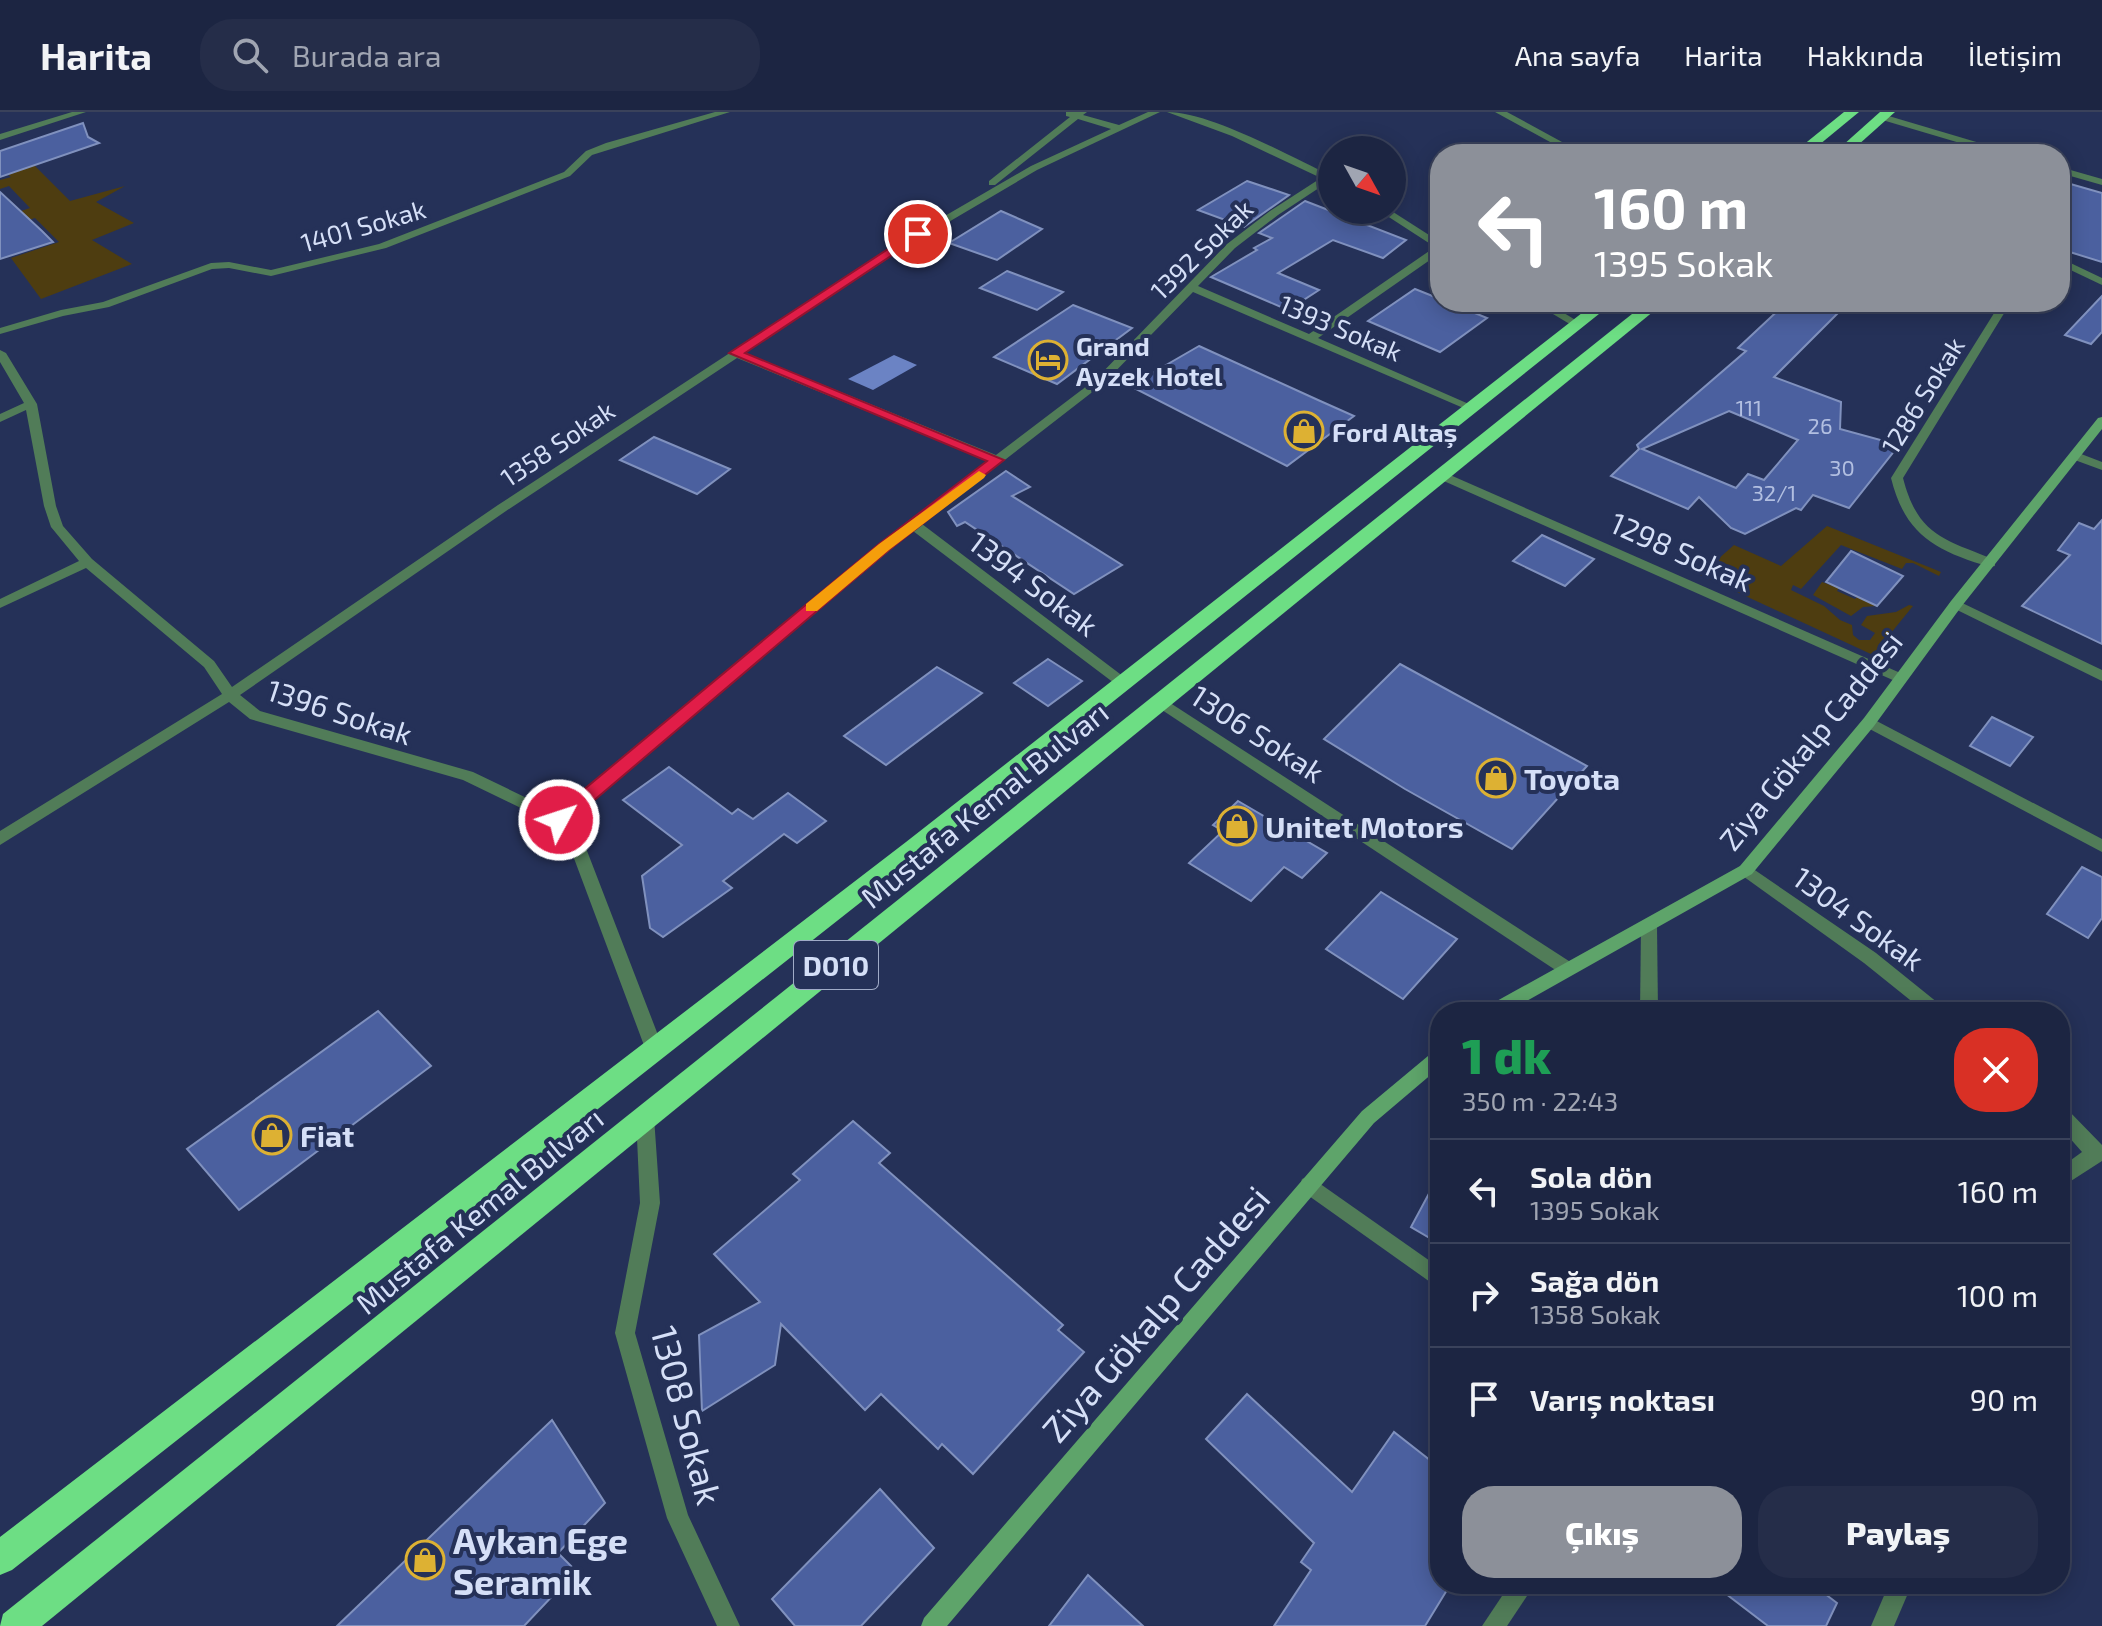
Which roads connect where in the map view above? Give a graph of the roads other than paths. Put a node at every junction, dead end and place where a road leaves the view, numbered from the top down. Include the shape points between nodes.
1 (81, 112) edge
2 (725, 112) edge
3 (1064, 112) edge
4 (1155, 112) edge
5 (1172, 112) edge
6 (1500, 112) edge
7 (1852, 112) edge
8 (1079, 114) edge
9 (1885, 115) edge
10 (1121, 129) junction
11 (0, 137) edge
12 (1560, 144) edge
13 (1812, 144) edge
14 (1852, 144) edge
15 (1976, 144) edge
16 (1318, 173) edge
17 (2070, 173) edge
18 (2102, 182) edge
19 (1318, 186) edge
20 (961, 208) junction
21 (1405, 224) edge
22 (1430, 241) edge
23 (1430, 254) edge
24 (2070, 266) edge
25 (2102, 282) edge
26 (1193, 288) junction
27 (1556, 312) edge
28 (1593, 312) edge
29 (1645, 312) edge
30 (2000, 312) edge
31 (1577, 324) junction
32 (0, 331) edge
33 (1311, 338) junction
34 (0, 353) edge
35 (735, 353) junction
36 (31, 404) junction
37 (1472, 408) junction
38 (0, 418) edge
39 (2102, 421) edge
40 (2076, 456) junction
41 (997, 460) junction
42 (2102, 466) edge
43 (1441, 475) junction
44 (914, 525) junction
45 (87, 562) junction
46 (1990, 563) junction
47 (0, 604) edge
48 (1956, 604) junction
49 (2102, 676) edge
50 (1900, 678) junction
51 (1123, 683) junction
52 (230, 695) junction
53 (1161, 702) junction
54 (1869, 722) junction
55 (559, 820) junction
56 (0, 839) edge
57 (2102, 846) edge
58 (1746, 870) junction
59 (1649, 926) junction
60 (1566, 968) junction
61 (1509, 1002) edge
62 (1649, 1002) edge
63 (1925, 1002) edge
64 (654, 1048) junction
65 (1430, 1064) edge
66 (645, 1117) junction
67 (2070, 1124) edge
68 (2099, 1153) edge
69 (2070, 1172) edge
70 (1309, 1185) junction
71 (1430, 1273) edge
72 (0, 1558) edge
73 (1517, 1594) edge
74 (1896, 1594) edge
75 (15, 1626) edge
76 (729, 1626) edge
77 (932, 1626) edge
78 (1493, 1626) edge
79 (1882, 1626) edge

1 - 11 street
2 - 32 street, 1401 Sokak via 609,145 589,153 567,174 382,246 271,273 211,266 105,305
3 - 8 street
4 - 10 street, 1358 Sokak
5 - 16 street via 1235,134
6 - 12 street
7 - 13 highway
8 - 10 street
8 - 20 street
9 - 14 highway
9 - 15 street
10 - 20 street, 1358 Sokak
17 - 18 street
19 - 26 street, 1392 Sokak via 1231,246
20 - 35 street, 1358 Sokak
21 - 22 street
23 - 33 street
24 - 25 street
26 - 33 street, 1393 Sokak
26 - 41 street, 1392 Sokak via 1100,381
27 - 31 street
28 - 31 highway, Mustafa Kemal Bulvarı / D010
29 - 43 highway, Mustafa Kemal Bulvarı / D010
30 - 46 street, 1286 Sokak via 1897,478 1902,506 1915,525
31 - 37 highway, Mustafa Kemal Bulvarı / D010
33 - 37 street, 1393 Sokak
34 - 36 street, 1396 Sokak
35 - 41 street
35 - 52 street, 1358 Sokak
36 - 38 street
36 - 45 street, 1396 Sokak via 57,527
37 - 51 highway, Mustafa Kemal Bulvarı / D010
39 - 40 street, Ziya Gökalp Caddesi
40 - 42 street
40 - 46 street, Ziya Gökalp Caddesi
41 - 44 street, 1392 Sokak
43 - 50 street, 1298 Sokak
43 - 53 highway, Mustafa Kemal Bulvarı / D010
44 - 51 street, 1394 Sokak
44 - 55 street, 1392 Sokak
45 - 47 street
45 - 52 street, 1396 Sokak via 209,664
46 - 48 street, Ziya Gökalp Caddesi
48 - 49 street
48 - 50 street, Ziya Gökalp Caddesi
50 - 54 street, Ziya Gökalp Caddesi
51 - 64 highway, Mustafa Kemal Bulvarı / D010
52 - 55 street, 1396 Sokak via 255,715 468,776
52 - 56 street, 1358 Sokak
53 - 60 street, 1306 Sokak
53 - 66 highway, Mustafa Kemal Bulvarı / D010
54 - 57 street
54 - 58 street, Ziya Gökalp Caddesi
55 - 64 street, 1396 Sokak via 576,843
58 - 59 street, Ziya Gökalp Caddesi
58 - 63 street, 1304 Sokak
59 - 60 street, Ziya Gökalp Caddesi
59 - 62 street
60 - 61 street, Ziya Gökalp Caddesi
64 - 72 highway, Mustafa Kemal Bulvarı / D010
65 - 70 street, Ziya Gökalp Caddesi via 1368,1117
66 - 75 highway, Mustafa Kemal Bulvarı / D010
66 - 76 street, 1308 Sokak via 650,1203 625,1333 678,1518
67 - 68 street
68 - 69 street
70 - 71 street
70 - 77 street, Ziya Gökalp Caddesi
73 - 78 street
74 - 79 street

